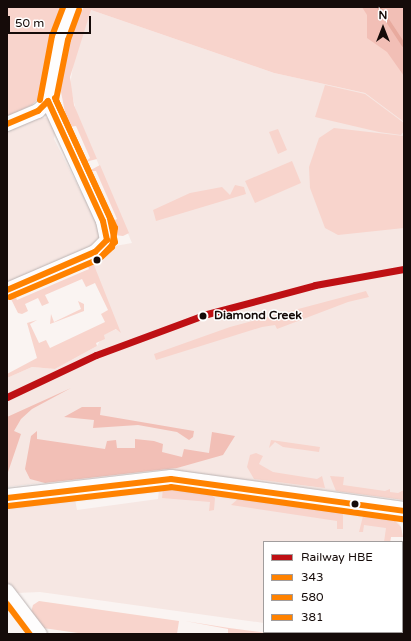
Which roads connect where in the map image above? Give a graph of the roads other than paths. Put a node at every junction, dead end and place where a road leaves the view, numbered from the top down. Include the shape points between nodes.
1 (72, 7) edge
2 (48, 101) junction
3 (7, 124) edge
4 (7, 290) edge
5 (7, 498) edge
6 (404, 511) edge
7 (9, 596) edge
8 (40, 634) edge

1 - 2 street via 60,38
2 - 3 street via 38,111
2 - 4 street via 107,235 105,244
5 - 6 main road via 171,479
7 - 8 street

